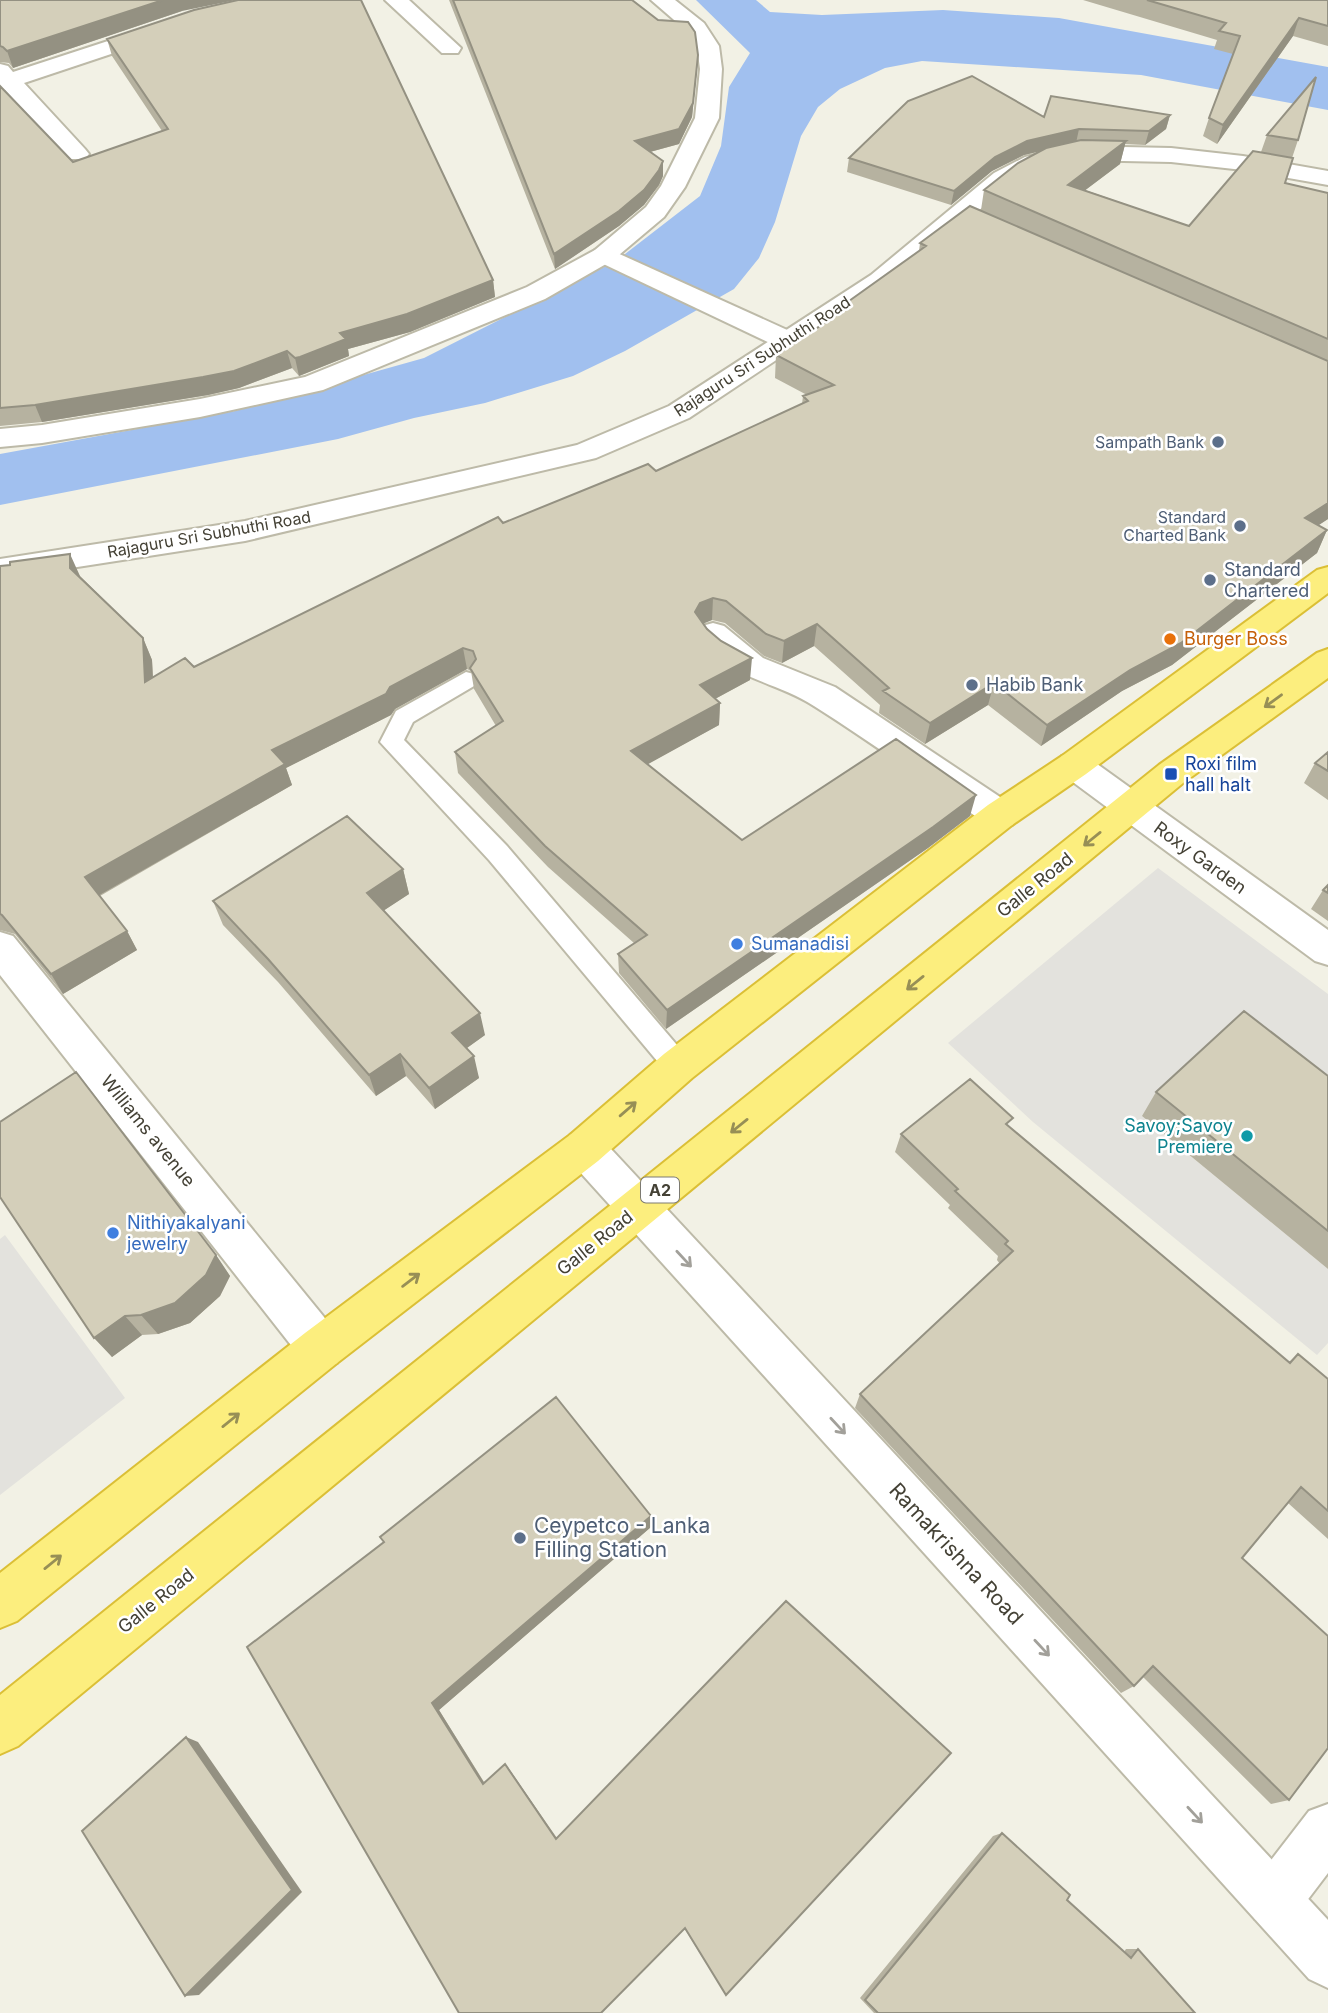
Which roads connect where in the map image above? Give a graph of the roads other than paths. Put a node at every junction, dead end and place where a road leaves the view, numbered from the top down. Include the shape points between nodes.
1 (396, 0) edge
2 (662, 0) edge
3 (178, 24) edge
4 (450, 48) dead end
5 (3, 78) edge
6 (77, 154) dead end
7 (1328, 178) edge
8 (604, 255) junction
9 (786, 340) junction
10 (0, 438) edge
11 (0, 569) edge
12 (1328, 577) edge
13 (713, 634) edge
14 (1328, 661) edge
15 (466, 680) dead end
16 (1074, 765) junction
17 (1130, 808) junction
18 (999, 815) junction
19 (0, 947) edge
20 (1328, 950) edge
21 (678, 1066) junction
22 (584, 1148) junction
23 (638, 1208) junction
24 (321, 1348) junction
25 (0, 1604) edge
26 (0, 1728) edge
27 (1328, 1830) edge
28 (1274, 1900) junction
29 (1328, 1960) edge

1 - 4 street
2 - 8 street via 696,28 708,46 707,118 673,187 654,212
3 - 5 street
5 - 6 street
7 - 9 street, Rajaguru Sri Subhuthi Road via 1171,155 1076,153 1033,162 1003,178 973,219
8 - 9 street
8 - 10 street via 536,293 313,384 200,408
9 - 11 street, Rajaguru Sri Subhuthi Road via 679,412 586,452 245,531
12 - 16 highway
13 - 18 street via 751,666 823,695
14 -> 17 highway, Galle Road / A2
15 - 21 lane via 404,717 392,742 498,853
16 - 17 street, Roxy Garden
16 - 18 highway
17 - 20 street, Roxy Garden
17 -> 23 highway, Galle Road / A2
18 - 21 highway
19 - 24 street, Williams avenue
22 -> 21 highway
22 - 23 street, Ramakrishna Road
24 -> 22 highway
23 - 26 highway, Galle Road / A2
23 -> 28 street, Ramakrishna Road
25 -> 24 highway
27 - 28 street
28 - 29 street, Ramakrishna Road

